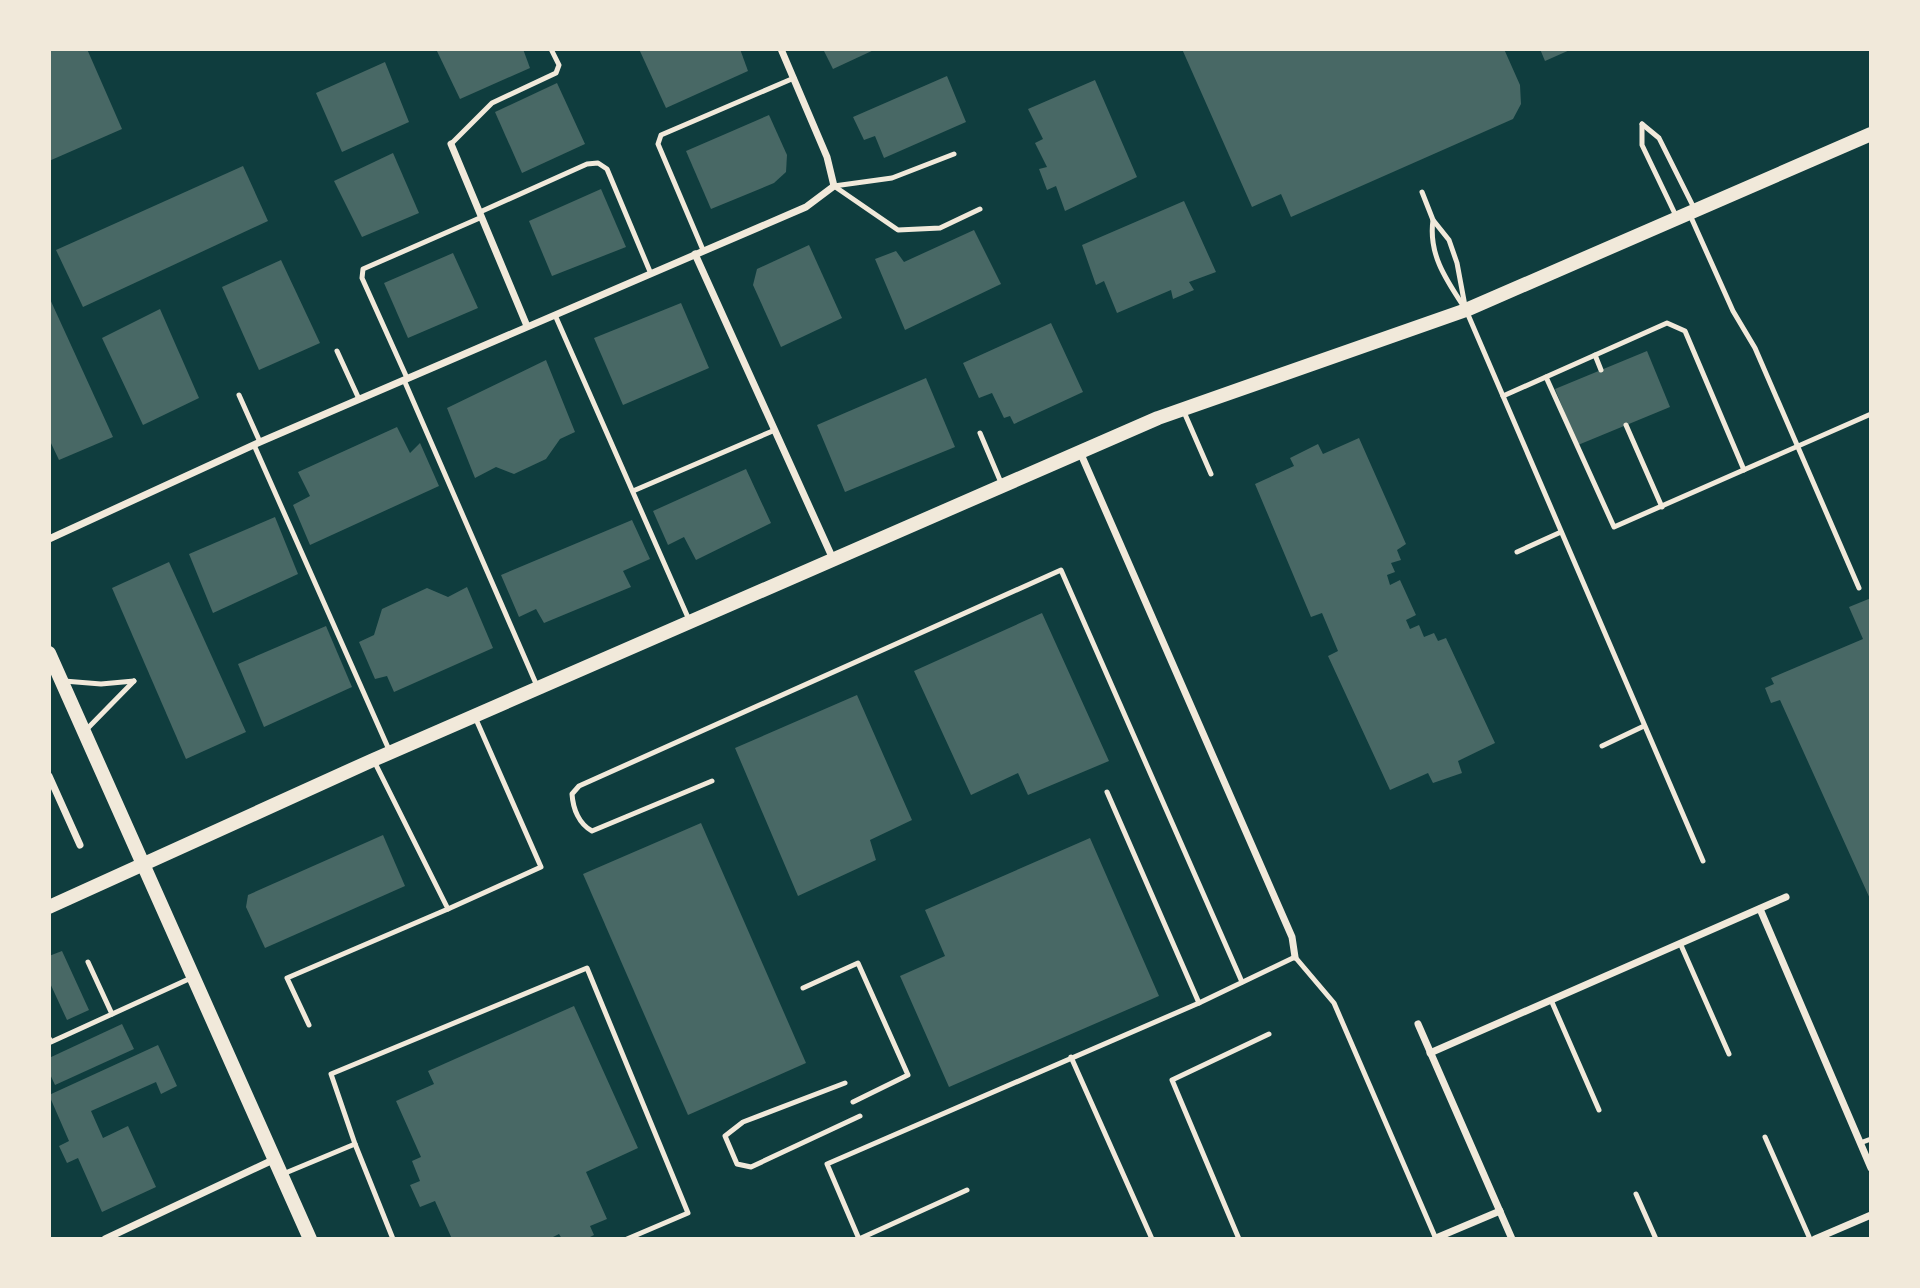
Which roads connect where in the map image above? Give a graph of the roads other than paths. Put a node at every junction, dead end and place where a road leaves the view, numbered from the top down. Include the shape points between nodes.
1 (551, 49) edge
2 (781, 49) edge
3 (794, 78) junction
4 (1871, 134) edge
5 (451, 144) joint
6 (954, 154) dead end
7 (834, 186) junction
8 (1422, 192) dead end
9 (980, 209) dead end
10 (1687, 214) junction
11 (481, 215) junction
12 (1433, 220) junction
13 (699, 252) junction
14 (651, 274) junction
15 (1466, 310) junction
16 (555, 315) junction
17 (527, 326) junction
18 (337, 351) dead end
19 (1595, 355) junction
20 (1601, 370) dead end
21 (1546, 377) junction
22 (405, 379) junction
23 (239, 395) dead end
24 (1503, 396) junction
25 (359, 399) junction
26 (1183, 409) junction
27 (1871, 414) edge
28 (1626, 425) dead end
29 (775, 430) junction
30 (980, 433) dead end
31 (257, 443) junction
32 (1797, 446) junction
33 (1080, 452) junction
34 (1744, 470) junction
35 (1211, 474) dead end
36 (1002, 485) junction
37 (633, 491) junction
38 (1662, 507) junction
39 (1561, 532) junction
40 (49, 539) edge
41 (1517, 552) dead end
42 (833, 559) junction
43 (1858, 588) dead end
44 (690, 622) junction
45 (49, 653) edge
46 (61, 680) junction
47 (538, 689) junction
48 (474, 717) junction
49 (1644, 726) junction
50 (82, 733) junction
51 (1602, 746) dead end
52 (391, 753) junction
53 (373, 760) junction
54 (49, 776) edge
55 (712, 781) dead end
56 (1107, 792) dead end
57 (80, 845) dead end
58 (1703, 861) dead end
59 (144, 863) junction
60 (1786, 897) dead end
61 (49, 907) edge
62 (448, 909) junction
63 (1760, 909) junction
64 (1681, 943) junction
65 (1296, 957) junction
66 (89, 962) dead end
67 (194, 977) junction
68 (1242, 982) junction
69 (803, 988) dead end
70 (1550, 1000) junction
71 (1199, 1003) junction
72 (112, 1014) junction
73 (1418, 1024) dead end
74 (309, 1025) dead end
75 (1269, 1034) dead end
76 (49, 1038) edge
77 (1430, 1053) junction
78 (1729, 1055) dead end
79 (1070, 1057) junction
80 (845, 1083) dead end
81 (853, 1102) dead end
82 (1599, 1110) dead end
83 (860, 1116) dead end
84 (1765, 1137) dead end
85 (1871, 1139) edge
86 (1860, 1143) junction
87 (355, 1144) junction
88 (275, 1159) junction
89 (1871, 1168) edge
90 (281, 1175) junction
91 (967, 1190) dead end
92 (1636, 1194) dead end
93 (1500, 1211) junction
94 (1871, 1214) edge
95 (105, 1239) edge
96 (310, 1239) edge
97 (393, 1239) edge
98 (627, 1239) edge
99 (1152, 1239) edge
100 (1239, 1239) edge
101 (1436, 1239) edge
102 (1512, 1239) edge
103 (1656, 1239) edge
104 (1813, 1239) edge

1 - 5 lane via 559,65 556,73 492,103
2 - 3 street
3 - 7 street via 827,157
3 - 13 lane via 661,135 658,144
4 - 10 main road
5 - 11 street
6 - 7 lane via 892,178
7 - 9 lane via 898,230 940,229
7 - 13 street via 806,207
8 - 12 lane
10 - 10 lane via 1658,138 1642,124 1642,145
10 - 15 main road
10 - 32 lane via 1732,311 1755,348
11 - 14 lane via 587,164 598,163 607,169
11 - 17 street
11 - 22 lane via 363,269 362,278
12 - 15 lane via 1449,240
12 - 15 lane via 1430,238 1440,270
13 - 14 street
13 - 29 street
14 - 16 street
15 - 24 lane
15 - 26 main road
16 - 17 street
16 - 37 lane
17 - 22 street
18 - 25 lane
19 - 20 lane
19 - 21 lane
19 - 34 lane via 1667,323 1685,331
21 - 24 lane
21 - 38 lane via 1614,527
22 - 25 street
22 - 47 lane
23 - 31 lane
24 - 39 lane
25 - 31 street
26 - 33 main road
26 - 35 lane
27 - 32 lane
28 - 38 lane
29 - 37 lane
29 - 42 street
30 - 36 lane
31 - 40 street
31 - 52 lane
32 - 34 lane
32 - 43 lane
33 - 36 main road
33 - 65 street via 1292,937
34 - 38 lane
36 - 42 main road
37 - 44 lane
39 - 41 lane
39 - 49 lane
42 - 44 main road
44 - 47 main road
45 - 46 main road
46 - 50 main road
46 - 50 lane via 134,681
47 - 48 main road
48 - 52 main road
48 - 62 lane via 541,867
49 - 51 lane
49 - 58 lane
50 - 59 main road
52 - 53 main road
53 - 59 main road
53 - 62 lane
54 - 57 street
55 - 68 lane via 592,831 583,827 572,802 579,786 1062,570
56 - 71 lane
59 - 61 main road
59 - 67 main road
60 - 63 street
62 - 74 lane via 287,978
63 - 64 street
63 - 86 street
64 - 70 street
64 - 78 lane
65 - 68 lane
65 - 101 lane via 1334,1003
66 - 72 lane
67 - 72 lane
67 - 88 main road
68 - 71 lane
69 - 81 lane via 858,963 908,1075
70 - 77 street
70 - 82 lane
71 - 79 lane
72 - 76 lane via 51,1042
73 - 77 street
75 - 100 lane via 1172,1080
77 - 93 street
79 - 91 lane via 827,1164 859,1239
79 - 99 lane
80 - 83 lane via 743,1122 725,1136 737,1164 751,1167
84 - 104 lane
85 - 86 lane
86 - 89 street
87 - 90 lane
87 - 97 lane
87 - 98 lane via 331,1074 587,968 688,1213
88 - 90 main road
88 - 95 street
90 - 96 main road
92 - 103 lane
93 - 101 street
93 - 102 street
94 - 104 street

